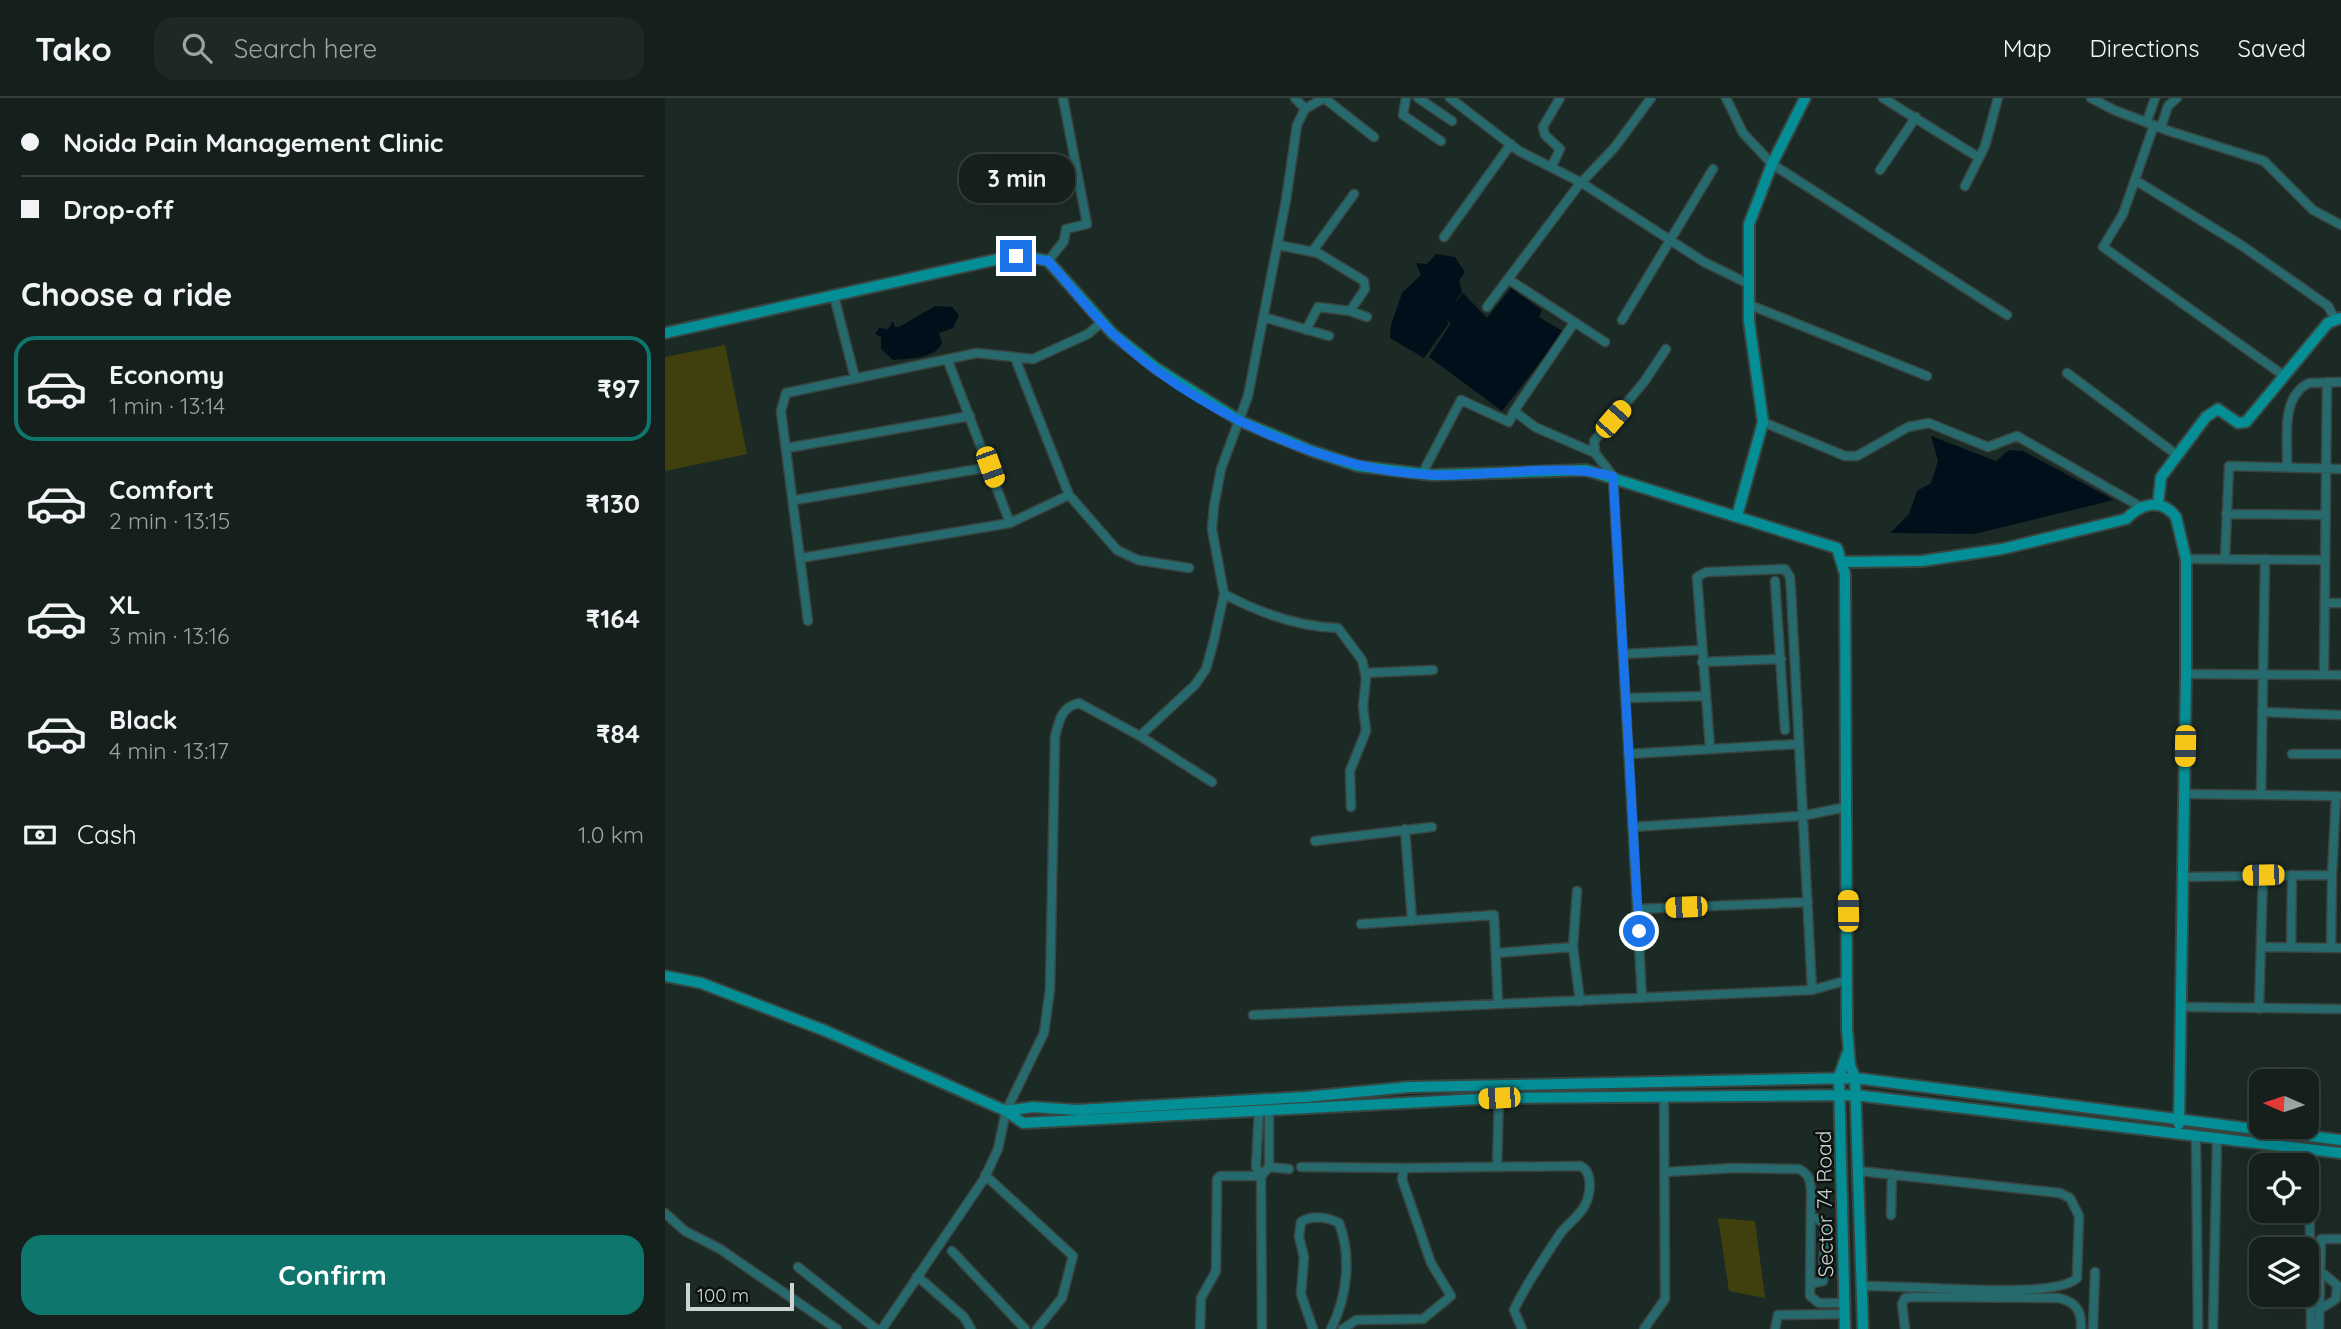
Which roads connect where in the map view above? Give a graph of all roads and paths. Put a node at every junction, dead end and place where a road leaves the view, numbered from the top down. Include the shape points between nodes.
1 (1063, 98) edge
2 (1295, 98) edge
3 (1324, 98) edge
4 (1406, 98) edge
5 (1418, 98) edge
6 (1450, 98) edge
7 (1560, 98) edge
8 (1651, 98) edge
9 (1726, 98) edge
10 (1805, 98) edge
11 (1883, 98) edge
12 (1998, 98) edge
13 (2091, 98) edge
14 (2155, 98) edge
15 (2176, 98) edge
16 (1305, 109) junction
17 (1916, 117) junction
18 (1452, 121) dead end
19 (2154, 125) junction
20 (1374, 137) dead end
21 (1441, 141) dead end
22 (1511, 144) junction
23 (1979, 157) junction
24 (1772, 164) junction
25 (1552, 166) junction
26 (1713, 169) dead end
27 (1880, 170) dead end
28 (2135, 180) junction
29 (1582, 183) junction
30 (1965, 186) dead end
31 (1354, 194) dead end
32 (2341, 225) edge
33 (1444, 237) dead end
34 (1669, 241) junction
35 (1278, 246) junction
36 (1312, 252) junction
37 (1048, 261) junction
38 (1508, 279) junction
39 (1749, 285) junction
40 (834, 296) junction
41 (1750, 305) junction
42 (1487, 307) dead end
43 (1350, 311) junction
44 (2007, 315) dead end
45 (1263, 317) junction
46 (1367, 317) dead end
47 (2338, 319) edge
48 (1622, 320) dead end
49 (1102, 322) junction
50 (1574, 323) junction
51 (1306, 330) junction
52 (665, 333) edge
53 (1329, 336) dead end
54 (1605, 342) dead end
55 (1666, 349) dead end
56 (1015, 358) junction
57 (949, 361) junction
58 (2067, 373) dead end
59 (2283, 375) junction
60 (1927, 376) dead end
61 (855, 379) junction
62 (2327, 382) junction
63 (2341, 382) edge
64 (1514, 411) junction
65 (970, 416) junction
66 (1240, 421) junction
67 (1763, 422) junction
68 (787, 448) junction
69 (1595, 453) junction
70 (2177, 454) junction
71 (2287, 466) junction
72 (990, 467) junction
73 (2327, 469) junction
74 (2341, 469) edge
75 (1422, 474) junction
76 (1613, 476) junction
77 (1069, 495) junction
78 (795, 500) junction
79 (2158, 505) junction
80 (2141, 507) junction
81 (2226, 514) junction
82 (2326, 515) junction
83 (1737, 516) junction
84 (1010, 523) junction
85 (801, 558) junction
86 (2225, 558) junction
87 (2186, 559) junction
88 (2265, 559) junction
89 (2325, 560) junction
90 (1844, 562) junction
91 (1189, 568) dead end
92 (1775, 581) dead end
93 (1224, 594) junction
94 (2326, 603) junction
95 (2341, 603) edge
96 (808, 621) dead end
97 (1701, 650) junction
98 (1623, 654) junction
99 (1794, 656) junction
100 (1780, 657) junction
101 (1702, 662) junction
102 (1433, 670) dead end
103 (1365, 673) junction
104 (2186, 674) junction
105 (2263, 674) junction
106 (2341, 674) edge
107 (2324, 675) junction
108 (1706, 696) junction
109 (1625, 698) junction
110 (2263, 712) junction
111 (2341, 715) edge
112 (1785, 730) dead end
113 (1140, 736) junction
114 (1798, 744) junction
115 (1710, 748) junction
116 (1628, 754) junction
117 (2292, 754) dead end
118 (2341, 754) edge
119 (1213, 782) dead end
120 (2184, 794) junction
121 (2261, 795) junction
122 (2338, 796) edge
123 (1351, 807) dead end
124 (1846, 807) junction
125 (1802, 816) junction
126 (1432, 827) dead end
127 (1632, 827) junction
128 (1405, 829) junction
129 (1315, 841) dead end
130 (2263, 875) junction
131 (2292, 875) junction
132 (2332, 875) junction
133 (2183, 877) junction
134 (1577, 891) dead end
135 (1808, 902) junction
136 (1637, 909) junction
137 (1412, 921) junction
138 (1361, 924) dead end
139 (1573, 947) junction
140 (2261, 947) junction
141 (2291, 947) junction
142 (2331, 948) junction
143 (2341, 948) edge
144 (1496, 953) junction
145 (665, 976) edge
146 (1848, 980) junction
147 (1812, 990) junction
148 (1642, 998) junction
149 (1580, 1001) junction
150 (1498, 1004) junction
151 (2181, 1007) junction
152 (2259, 1009) junction
153 (2341, 1009) edge
154 (1253, 1015) dead end
155 (1848, 1052) junction
156 (1839, 1077) junction
157 (1855, 1078) junction
158 (1499, 1086) junction
159 (1854, 1095) junction
160 (1664, 1096) junction
161 (1841, 1096) junction
162 (1499, 1098) junction
163 (1006, 1111) junction
164 (1264, 1111) junction
165 (2179, 1119) junction
166 (2179, 1133) junction
167 (2196, 1135) junction
168 (2217, 1138) junction
169 (2341, 1140) edge
170 (2309, 1150) junction
171 (2341, 1153) edge
172 (1269, 1167) junction
173 (1301, 1167) dead end
174 (1497, 1167) junction
175 (1289, 1168) dead end
176 (1404, 1168) junction
177 (1859, 1171) junction
178 (1665, 1172) junction
179 (1892, 1174) junction
180 (985, 1175) junction
181 (1261, 1176) junction
182 (665, 1213) edge
183 (1891, 1215) dead end
184 (1811, 1216) junction
185 (2341, 1239) edge
186 (952, 1251) dead end
187 (797, 1268) dead end
188 (2320, 1271) junction
189 (2095, 1272) dead end
190 (918, 1276) junction
191 (1810, 1284) junction
192 (1862, 1286) junction
193 (1819, 1303) junction
194 (1845, 1309) junction
195 (2319, 1310) junction
196 (1819, 1314) junction
197 (837, 1329) edge
198 (876, 1329) edge
199 (883, 1329) edge
200 (971, 1329) edge
201 (1025, 1329) edge
202 (1037, 1329) edge
203 (1201, 1329) edge
204 (1262, 1329) edge
205 (1313, 1329) edge
206 (1331, 1329) edge
207 (1343, 1329) edge
208 (1522, 1329) edge
209 (1644, 1329) edge
210 (1775, 1329) edge
211 (1845, 1329) edge
212 (1863, 1329) edge
213 (1905, 1329) edge
214 (2081, 1329) edge
215 (2093, 1329) edge
216 (2198, 1329) edge
217 (2213, 1329) edge
218 (2311, 1329) edge
219 (2319, 1329) edge

1 - 37 street via 1087,224 1066,229 1064,241
2 - 16 street
3 - 16 street
3 - 20 street
4 - 21 street via 1403,115
5 - 18 street
6 - 22 street
7 - 25 street via 1543,127 1560,149
8 - 29 street via 1615,148
9 - 24 street via 1743,133
10 - 24 street
11 - 17 street
12 - 23 street
13 - 19 street
14 - 19 street
15 - 19 street
16 - 35 street via 1297,125
17 - 23 street
17 - 27 street
19 - 28 street
19 - 32 street via 2264,161 2313,210
22 - 25 street
22 - 33 street
23 - 30 street
24 - 39 street via 1749,224
24 - 44 street
25 - 29 street
26 - 34 street
28 - 47 street via 2263,260 2328,306
28 - 59 street via 2123,214 2104,241 2105,251
29 - 34 street
29 - 38 street
31 - 36 street
34 - 39 street
34 - 48 street
35 - 36 street
35 - 45 street
36 - 43 street via 1364,281 1365,289
37 - 40 street via 1003,258
37 - 49 street
38 - 42 street
38 - 50 street
39 - 41 street
40 - 52 street
40 - 61 street
41 - 60 street
41 - 67 street via 1752,361
43 - 46 street
43 - 51 street via 1318,307
45 - 51 street
45 - 66 street
47 - 59 street via 2328,323
49 - 56 street via 1051,353
49 - 66 street via 1166,375
50 - 54 street
50 - 64 street
51 - 53 street
55 - 69 street via 1594,441
56 - 57 street via 978,353
56 - 77 street
57 - 61 street
57 - 65 street
58 - 70 street
59 - 70 street via 2246,422 2238,423 2223,410 2214,410
61 - 68 street via 786,393 781,411
62 - 63 street
62 - 71 street via 2309,383 2293,397
62 - 73 street
64 - 69 street via 1535,427
64 - 75 street via 1509,422 1461,400
65 - 68 street
65 - 72 street
66 - 75 street via 1338,460
66 - 93 street via 1224,459 1213,506 1212,529
67 - 80 street via 1845,456 1867,452 1919,423 1988,447 2017,436
67 - 83 street
68 - 78 street
69 - 76 street
70 - 79 street via 2161,477
71 - 73 street
71 - 81 street via 2228,466
72 - 78 street
72 - 84 street
73 - 74 street
73 - 82 street
75 - 76 street via 1574,469
76 - 83 street
76 - 98 street
77 - 84 street
77 - 91 street via 1117,550 1138,561
78 - 85 street
79 - 80 street
79 - 87 street via 2176,517
80 - 90 street via 2126,519 2002,549 1922,561
81 - 82 street
81 - 86 street
82 - 89 street
83 - 90 street via 1834,545
84 - 85 street
85 - 96 street
86 - 87 street
86 - 88 street
87 - 104 street
88 - 89 street
88 - 105 street
89 - 94 street
90 - 124 street
92 - 100 street
93 - 103 street via 1289,620 1338,628 1356,650
93 - 113 street via 1206,669
94 - 95 street
94 - 107 street
97 - 98 street
97 - 99 street via 1696,583 1701,573 1778,569 1790,576
97 - 101 street
98 - 109 street
99 - 100 street
99 - 114 street
100 - 101 street
100 - 112 street
101 - 108 street
102 - 103 street
103 - 123 street via 1366,731 1350,771
104 - 105 street
104 - 120 street
105 - 107 street
105 - 110 street
106 - 107 street
108 - 109 street
108 - 115 street
109 - 116 street
110 - 111 street
110 - 121 street
113 - 119 street
113 - 163 street via 1079,703 1069,705 1061,716 1055,737 1050,989 1044,1033
114 - 115 street
114 - 125 street
115 - 116 street
116 - 127 street
117 - 118 street
120 - 121 street
120 - 133 street
121 - 122 street
122 - 132 street
124 - 125 street
124 - 146 street
125 - 127 street
125 - 135 street
126 - 128 street
127 - 136 street
128 - 129 street
128 - 137 street
130 - 131 street
130 - 133 street
130 - 140 street
131 - 132 street
131 - 141 street
132 - 142 street
133 - 151 street
134 - 139 street
135 - 136 street
135 - 147 street
136 - 148 street
137 - 138 street
137 - 144 street via 1494,915
139 - 144 street
139 - 149 street
140 - 141 street
140 - 152 street
141 - 142 street
142 - 143 street
144 - 150 street
145 - 163 street via 701,983 826,1031
146 - 147 street
146 - 155 street
147 - 148 street
148 - 149 street
149 - 150 street
150 - 154 street
151 - 152 street
151 - 165 street
152 - 153 street
155 - 156 street
155 - 157 street, Sector 74 Road
156 - 157 street
156 - 158 street
156 - 161 street, Sector 74 Road
157 - 159 street, Sector 74 Road
157 - 165 street
158 - 162 street
158 - 163 street via 1409,1087 1305,1097
159 - 161 street
159 - 166 street
159 - 177 street, Sector 74 Road
160 - 161 street
160 - 162 street
160 - 178 street
161 - 194 street, Sector 74 Road
162 - 164 street
162 - 174 street
163 - 164 street via 1023,1124
163 - 180 street via 998,1149
164 - 172 street
164 - 181 street via 1256,1167
165 - 166 street
165 - 169 street
166 - 167 street
167 - 168 street
167 - 216 street
168 - 170 street
168 - 217 street
170 - 171 street
170 - 218 street
172 - 175 street
172 - 181 street
173 - 176 street
174 - 176 street
174 - 208 street via 1580,1166 1590,1175 1587,1202 1562,1232 1514,1310
176 - 207 street via 1402,1179 1431,1263 1451,1296 1423,1319 1356,1320
177 - 179 street
177 - 192 street, Sector 74 Road
178 - 184 street via 1799,1169 1810,1178
178 - 209 street via 1665,1299
179 - 183 street
179 - 192 street via 2060,1193 2070,1198 2079,1216 2077,1278 2072,1283 2036,1288
180 - 190 street
180 - 202 street via 1073,1256 1062,1298
181 - 203 street via 1217,1179 1216,1270 1201,1298
181 - 204 street
182 - 197 street via 685,1231 720,1249
184 - 191 street
184 - 191 street via 1825,1223 1823,1281
185 - 188 street via 2321,1239
186 - 201 street
187 - 198 street
188 - 195 street
188 - 195 street via 2337,1284 2336,1299
189 - 215 street
190 - 199 street
190 - 200 street via 964,1317
191 - 193 street via 1810,1296
192 - 212 street, Sector 74 Road
193 - 194 street
193 - 196 street
194 - 196 street
194 - 211 street, Sector 74 Road
195 - 219 street
196 - 210 street via 1778,1315
205 - 206 street via 1301,1294 1304,1257 1299,1237 1301,1222 1309,1218 1332,1219 1343,1234 1346,1277
213 - 214 street via 1902,1304 1905,1298 1914,1297 2059,1298 2078,1308

